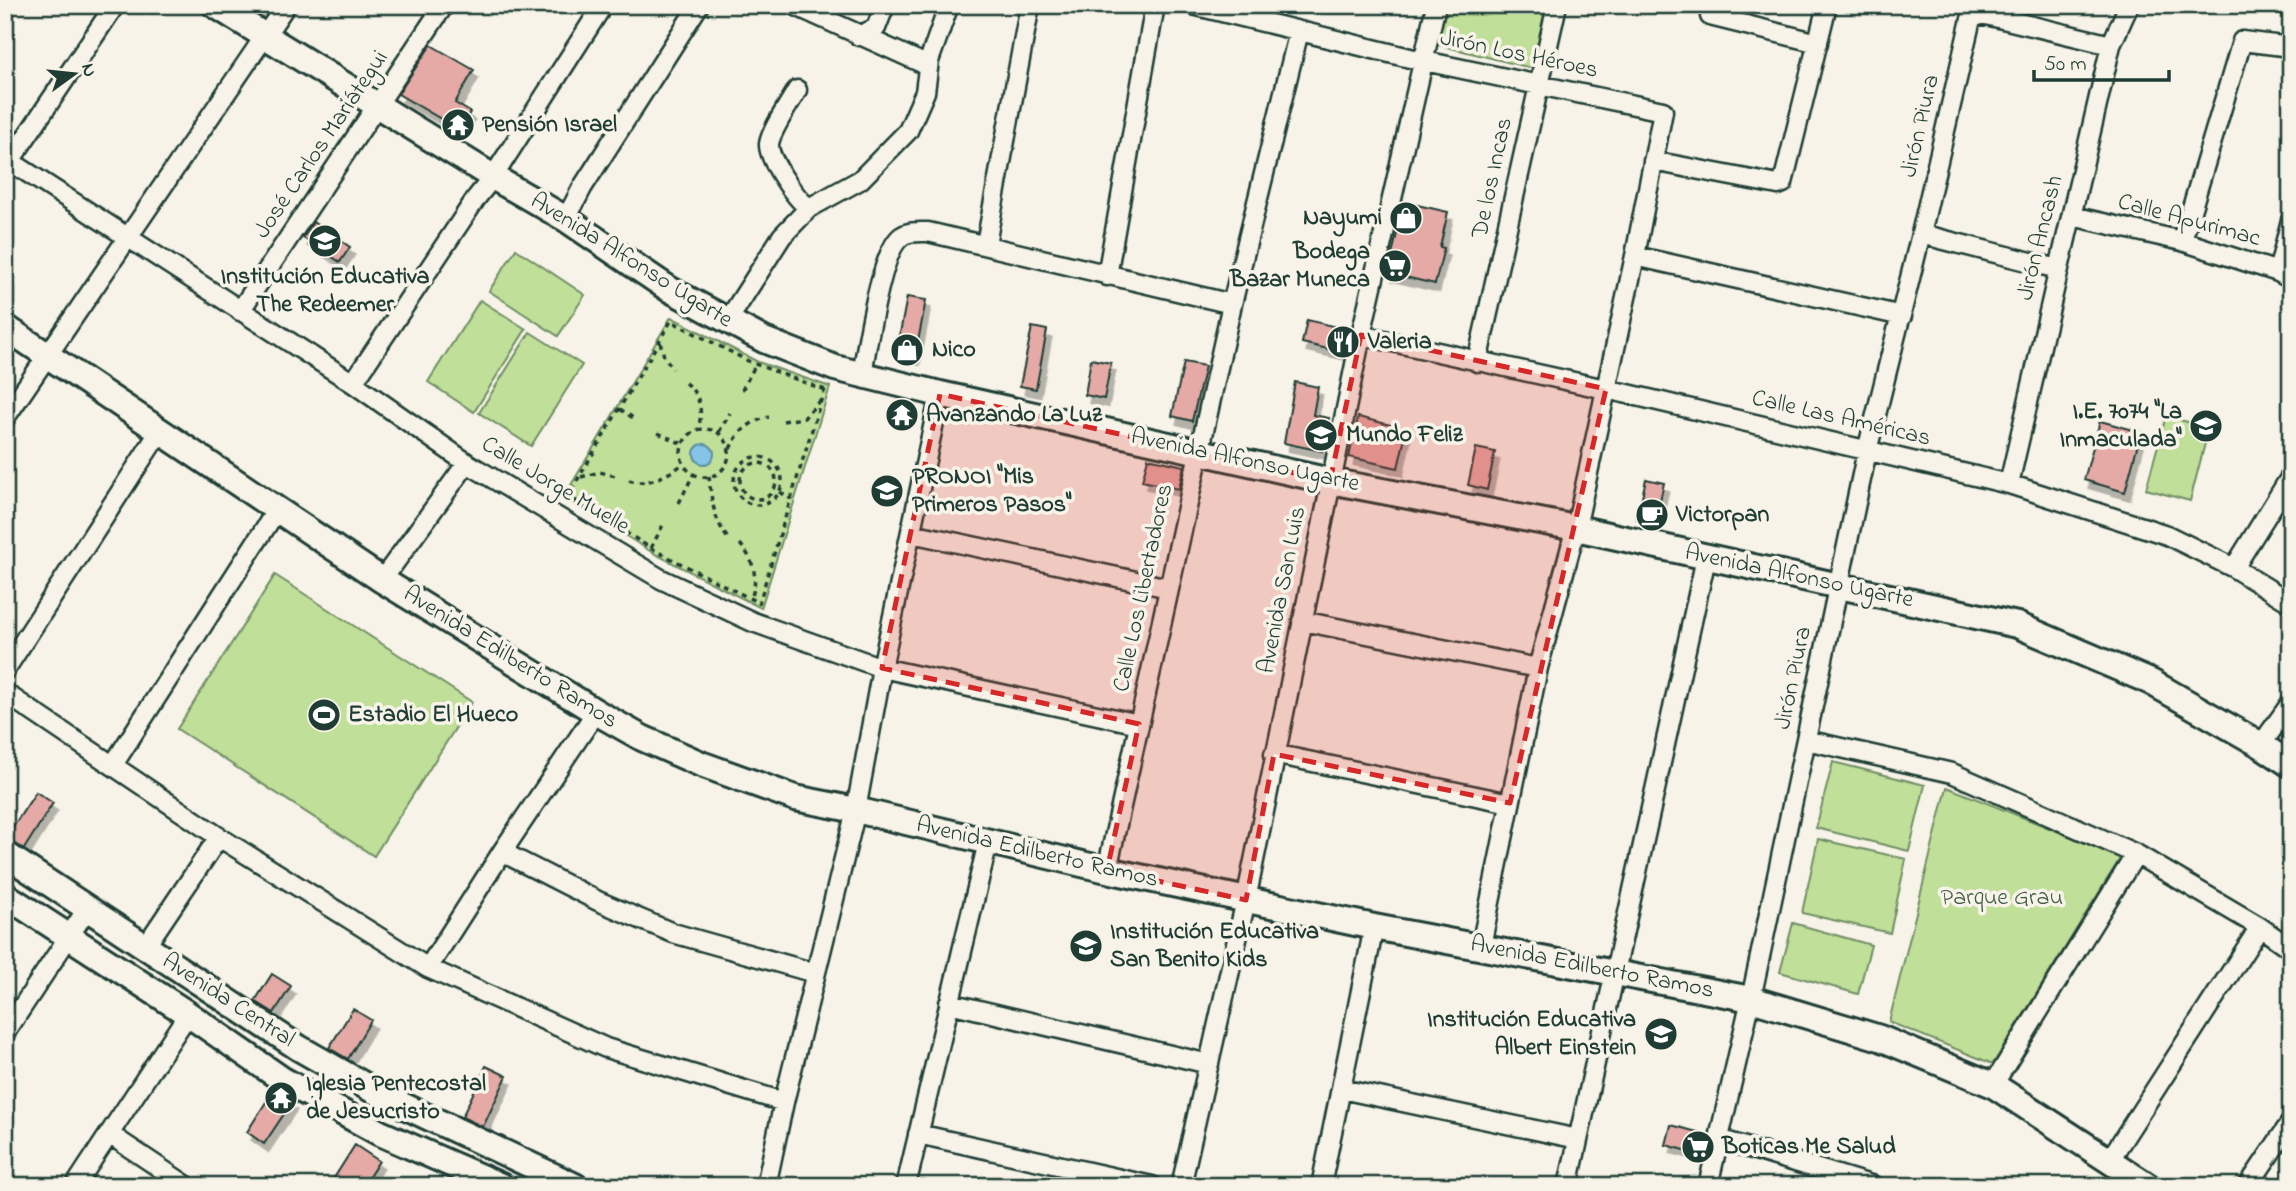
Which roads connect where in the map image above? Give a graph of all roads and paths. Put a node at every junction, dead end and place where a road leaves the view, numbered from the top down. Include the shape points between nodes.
1 (115, 5) edge
2 (215, 5) edge
3 (286, 5) edge
4 (444, 5) edge
5 (603, 5) edge
6 (699, 5) edge
7 (794, 5) edge
8 (885, 5) edge
9 (949, 5) edge
10 (1030, 5) edge
11 (1155, 5) edge
12 (1194, 5) edge
13 (1436, 5) edge
14 (1557, 5) edge
15 (1826, 5) edge
16 (2129, 5) edge
17 (1710, 16) dead end
18 (1299, 31) junction
19 (859, 36) junction
20 (265, 37) junction
21 (1818, 43) junction
22 (2111, 44) junction
23 (2291, 47) edge
24 (929, 61) junction
25 (1425, 61) junction
26 (1539, 84) junction
27 (797, 90) dead end
28 (379, 105) junction
29 (7, 160) edge
30 (1653, 161) junction
31 (493, 177) junction
32 (808, 208) junction
33 (2072, 216) junction
34 (566, 219) junction
35 (2291, 220) edge
36 (1921, 234) junction
37 (127, 237) junction
38 (2182, 241) junction
39 (986, 244) junction
40 (1635, 256) junction
41 (2058, 270) junction
42 (2284, 275) edge
43 (1107, 276) junction
44 (1231, 304) junction
45 (240, 311) junction
46 (1902, 316) junction
47 (727, 322) junction
48 (5, 327) edge
49 (1361, 335) junction
50 (660, 340) junction
51 (48, 355) junction
52 (1477, 362) junction
53 (755, 365) junction
54 (673, 369) dead end
55 (862, 374) junction
56 (353, 383) junction
57 (685, 383) dead end
58 (1606, 389) junction
59 (742, 390) dead end
60 (940, 394) junction
61 (822, 397) junction
62 (620, 409) junction
63 (730, 413) dead end
64 (769, 417) dead end
65 (5, 418) edge
66 (636, 420) dead end
67 (783, 421) dead end
68 (698, 430) junction
69 (160, 431) junction
70 (719, 432) junction
71 (658, 433) dead end
72 (683, 444) junction
73 (1199, 450) junction
74 (729, 451) junction
75 (1867, 451) junction
76 (467, 463) junction
77 (684, 463) junction
78 (726, 465) junction
79 (736, 470) junction
80 (694, 473) junction
81 (709, 476) junction
82 (2291, 476) edge
83 (619, 477) dead end
84 (579, 478) junction
85 (629, 480) dead end
86 (1330, 481) junction
87 (2009, 484) junction
88 (780, 492) junction
89 (748, 496) joint
90 (791, 499) junction
91 (679, 503) dead end
92 (278, 508) junction
93 (663, 525) dead end
94 (1576, 528) junction
95 (911, 533) junction
96 (729, 540) dead end
97 (740, 544) dead end
98 (651, 548) junction
99 (1706, 558) junction
100 (2234, 568) junction
101 (382, 580) junction
102 (1840, 586) junction
103 (1169, 588) junction
104 (751, 599) junction
105 (2291, 603) edge
106 (1302, 621) junction
107 (882, 668) junction
108 (1538, 668) junction
109 (5, 670) edge
110 (5, 693) edge
111 (2291, 703) edge
112 (596, 712) junction
113 (1139, 724) junction
114 (1805, 740) junction
115 (2261, 745) junction
116 (1274, 754) junction
117 (113, 765) junction
118 (2291, 765) edge
119 (1510, 803) junction
120 (856, 810) junction
121 (219, 837) junction
122 (988, 842) junction
123 (502, 852) junction
124 (5, 854) edge
125 (2136, 854) junction
126 (1107, 870) junction
127 (5, 895) edge
128 (1246, 900) junction
129 (87, 909) junction
130 (1374, 927) junction
131 (2260, 927) junction
132 (69, 937) junction
133 (145, 947) junction
134 (1481, 947) junction
135 (2291, 948) edge
136 (428, 968) junction
137 (815, 973) junction
138 (1615, 973) junction
139 (1751, 999) junction
140 (950, 1003) junction
141 (188, 1014) junction
142 (5, 1033) edge
143 (1209, 1064) junction
144 (1993, 1085) junction
145 (1340, 1089) junction
146 (784, 1102) junction
147 (2291, 1122) edge
148 (109, 1134) junction
149 (918, 1134) junction
150 (1578, 1139) junction
151 (1718, 1139) junction
152 (517, 1161) junction
153 (2109, 1161) junction
154 (75, 1186) edge
155 (187, 1186) edge
156 (501, 1186) edge
157 (507, 1186) edge
158 (575, 1186) edge
159 (766, 1186) edge
160 (906, 1186) edge
161 (1152, 1186) edge
162 (1181, 1186) edge
163 (1321, 1186) edge
164 (1568, 1186) edge
165 (1709, 1186) edge
166 (1874, 1186) edge
167 (2148, 1186) edge
168 (2248, 1186) edge

1 - 29 street
2 - 20 street, Avenida Alfonso Ugarte
3 - 20 street
4 - 28 street, José Carlos Mariátegui
5 - 31 street
6 - 34 street
7 - 19 street
8 - 19 street via 876,28
9 - 24 street
10 - 39 street
11 - 43 street
12 - 18 street, Jirón Los Héroes
13 - 25 street, Avenida San Luis
14 - 26 street, De los Incas
15 - 21 street
16 - 22 street, Jirón Ancash
17 - 21 street
18 - 25 street, Jirón Los Héroes
18 - 44 street, Calle Los Libertadores
19 - 24 street via 915,62
20 - 28 street, Avenida Alfonso Ugarte
20 - 37 street
21 - 30 street via 1783,183
22 - 33 street, Jirón Ancash
22 - 36 street, Jirón Piura via 1982,15 1971,19
23 - 38 street via 2242,41
24 - 32 street via 925,92 908,131 860,180
25 - 26 street, Jirón Los Héroes
25 - 49 street, Avenida San Luis
26 - 30 street, Jirón Los Héroes via 1663,110
26 - 52 street, De los Incas
27 - 32 street via 769,141 769,151 798,201
28 - 31 street, Avenida Alfonso Ugarte
28 - 45 street, José Carlos Mariátegui
29 - 37 street, Calle Jorge Muelle
30 - 40 street
31 - 34 street, Avenida Alfonso Ugarte
31 - 56 street
32 - 47 street via 782,236
33 - 38 street, Calle Apurimac
33 - 41 street, Jirón Ancash
34 - 47 street, Avenida Alfonso Ugarte
35 - 42 street
36 - 41 street
36 - 46 street, Jirón Piura
37 - 45 street, Calle Jorge Muelle
37 - 51 street
38 - 42 street, Calle Apurimac
39 - 43 street
39 - 55 street via 928,232 901,236 887,260
40 - 46 street
40 - 58 street
41 - 87 street, Jirón Ancash
43 - 44 street
44 - 73 street, Calle Los Libertadores
45 - 56 street, Calle Jorge Muelle
46 - 75 street, Jirón Piura
47 - 55 street, Avenida Alfonso Ugarte via 835,368
48 - 51 street, Avenida Edilberto Ramos
49 - 52 street, Calle Las Américas
49 - 86 street, Avenida San Luis
50 - 53 path via 671,321
50 - 54 path
50 - 62 path
51 - 65 street
51 - 69 street, Avenida Edilberto Ramos
52 - 58 street, Calle Las Américas
53 - 59 path
53 - 61 path via 825,390
55 - 60 street, Avenida Alfonso Ugarte
56 - 76 street, Calle Jorge Muelle
57 - 68 path via 699,400
58 - 75 street, Calle Las Américas
58 - 94 street
60 - 73 street, Avenida Alfonso Ugarte
60 - 95 street
61 - 67 path via 804,418
61 - 90 path
62 - 66 path
62 - 84 path
63 - 70 path
64 - 74 path via 746,427
68 - 70 path
68 - 72 path
69 - 92 street, Avenida Edilberto Ramos
69 - 109 street
70 - 74 path
71 - 72 path
72 - 77 path
73 - 86 street, Avenida Alfonso Ugarte
73 - 103 street, Calle Los Libertadores
74 - 78 path
75 - 87 street, Calle Las Américas
75 - 102 street, Jirón Piura
76 - 101 street
76 - 107 street, Calle Jorge Muelle via 661,579 753,622
77 - 80 path
77 - 85 path via 660,477
78 - 79 path
78 - 81 path
79 - 88 path via 738,495 752,504 768,503
79 - 88 path via 754,457 769,459 780,469
80 - 81 path
80 - 91 path
81 - 96 path via 713,507
82 - 100 street
83 - 84 path via 600,472
84 - 98 path via 568,496
86 - 94 street, Avenida Alfonso Ugarte
86 - 106 street, Avenida San Luis
87 - 100 street, Calle Las Américas via 2168,535
88 - 90 path
89 - 89 path via 765,498 773,490 771,469 760,464 744,470 741,486
90 - 104 path via 759,603
92 - 101 street, Avenida Edilberto Ramos
92 - 117 street
93 - 98 path
94 - 99 street, Avenida Alfonso Ugarte
94 - 108 street
95 - 103 street
95 - 107 street
97 - 104 path via 753,568
98 - 104 path
99 - 102 street, Avenida Alfonso Ugarte
99 - 138 street
100 - 105 street, Calle Las Américas
101 - 112 street, Avenida Edilberto Ramos
102 - 114 street, Jirón Piura
102 - 115 street, Avenida Alfonso Ugarte via 2017,625 2151,682
103 - 113 street, Calle Los Libertadores
106 - 108 street
106 - 116 street, Avenida San Luis
107 - 113 street, Calle Jorge Muelle
107 - 120 street
108 - 119 street
110 - 117 street
111 - 115 street
112 - 120 street, Avenida Edilberto Ramos via 701,764 795,798
112 - 123 street
113 - 126 street, Calle Los Libertadores
114 - 125 street via 1952,773
114 - 139 street, Jirón Piura
115 - 118 street, Avenida Alfonso Ugarte
116 - 119 street
116 - 128 street, Avenida San Luis
117 - 121 street
119 - 134 street
120 - 122 street, Avenida Edilberto Ramos
120 - 137 street
121 - 133 street
121 - 136 street
122 - 126 street, Avenida Edilberto Ramos
122 - 140 street
123 - 136 street
123 - 137 street via 673,933
124 - 129 street, Avenida Central
125 - 131 street
125 - 144 street
126 - 128 street, Avenida Edilberto Ramos
127 - 132 street, Avenida Central
128 - 130 street, Avenida Edilberto Ramos
128 - 143 street, Avenida San Luis
129 - 132 street
129 - 133 street, Avenida Central
130 - 134 street, Avenida Edilberto Ramos
130 - 145 street
131 - 135 street
131 - 153 street
132 - 141 street, Avenida Central
132 - 142 street
133 - 152 street, Avenida Central via 299,1048 385,1097
134 - 138 street, Avenida Edilberto Ramos
136 - 146 street via 606,1048
137 - 146 street
138 - 139 street, Avenida Edilberto Ramos
138 - 150 street
139 - 144 street, Avenida Edilberto Ramos via 1880,1038
139 - 151 street, Jirón Piura
140 - 143 street
140 - 149 street
141 - 148 street
141 - 156 street, Avenida Central via 282,1080 380,1133
143 - 162 street, Avenida San Luis
144 - 153 street, Avenida Edilberto Ramos
145 - 150 street
145 - 163 street
146 - 159 street
147 - 168 street
148 - 154 street
148 - 155 street
149 - 160 street
149 - 161 street
150 - 164 street
151 - 165 street, Jirón Piura
151 - 166 street
152 - 157 street
152 - 158 street, Avenida Central
153 - 167 street, Avenida Edilberto Ramos

